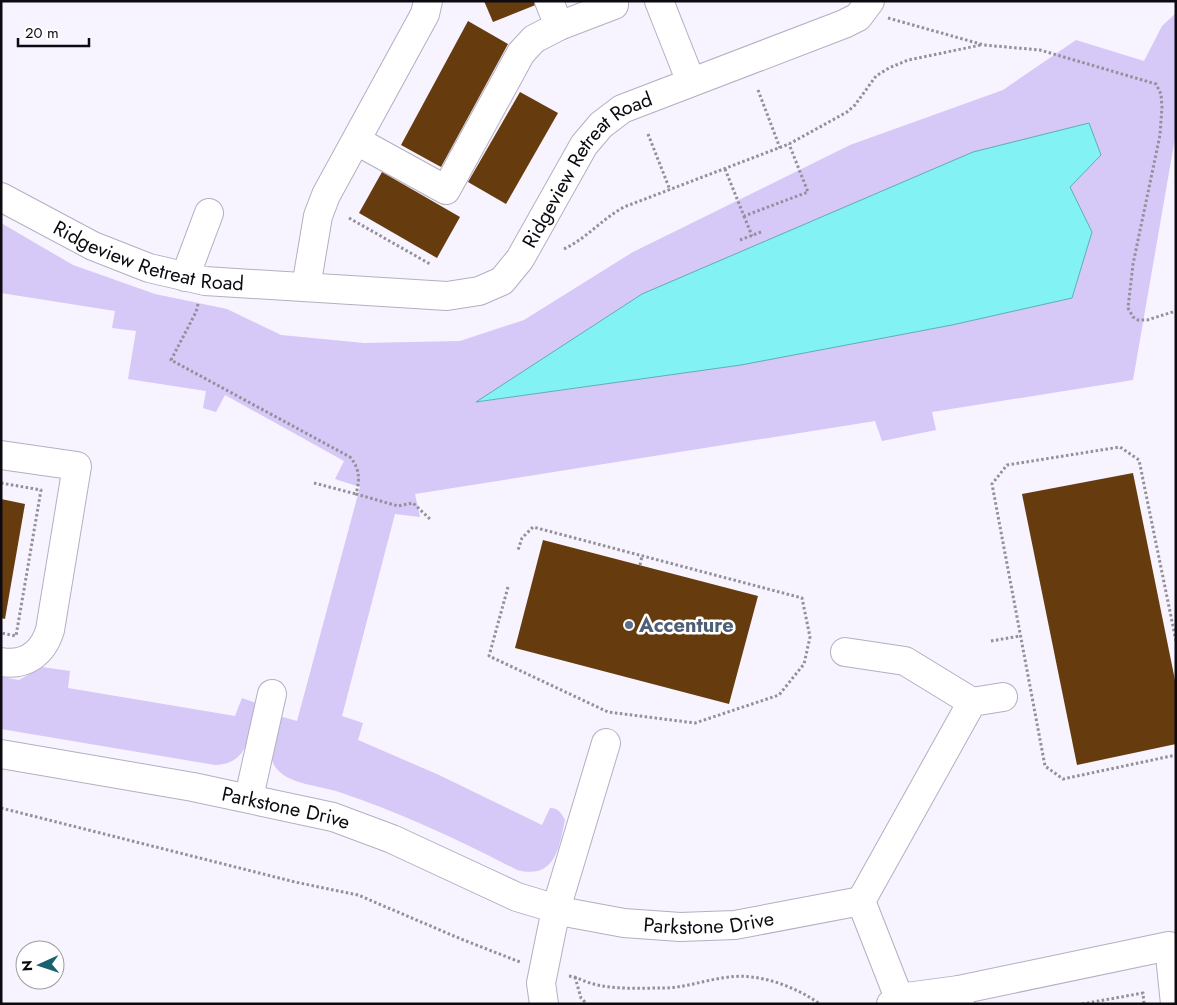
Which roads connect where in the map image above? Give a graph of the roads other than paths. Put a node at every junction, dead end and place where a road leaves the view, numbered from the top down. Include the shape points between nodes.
1 (428, 1) edge
2 (548, 1) edge
3 (659, 1) edge
4 (614, 4) dead end
5 (876, 9) edge
6 (559, 26) junction
7 (691, 82) junction
8 (357, 141) junction
9 (1, 197) edge
10 (209, 213) dead end
11 (185, 277) junction
12 (306, 287) junction
13 (1, 455) edge
14 (845, 652) dead end
15 (1, 662) edge
16 (272, 694) dead end
17 (1003, 697) dead end
18 (972, 702) junction
19 (606, 743) dead end
20 (1, 754) edge
21 (249, 797) junction
22 (861, 901) junction
23 (556, 909) junction
24 (960, 997) edge
25 (895, 1001) edge
26 (544, 1004) edge
27 (1175, 1004) edge

1 - 8 street via 425,14
2 - 6 street
3 - 7 street
4 - 6 street
5 - 7 street, Ridgeview Retreat Road
6 - 8 street via 534,39 522,53 446,190
7 - 12 street, Ridgeview Retreat Road via 622,109 601,125 584,145 520,259 502,281 479,291 447,296
8 - 12 street via 318,216
9 - 11 street, Ridgeview Retreat Road via 93,246 149,268
10 - 11 street
11 - 12 street, Ridgeview Retreat Road
13 - 15 street via 77,466 46,643 28,659
14 - 18 street via 905,661
16 - 21 street
17 - 18 street
18 - 22 street
19 - 23 street
20 - 21 street, Parkstone Drive
21 - 23 street, Parkstone Drive via 333,817 392,839 516,897
22 - 23 street, Parkstone Drive via 736,925 680,927 624,923
22 - 25 street
23 - 26 street via 541,983
24 - 25 street
24 - 27 street via 1169,946

